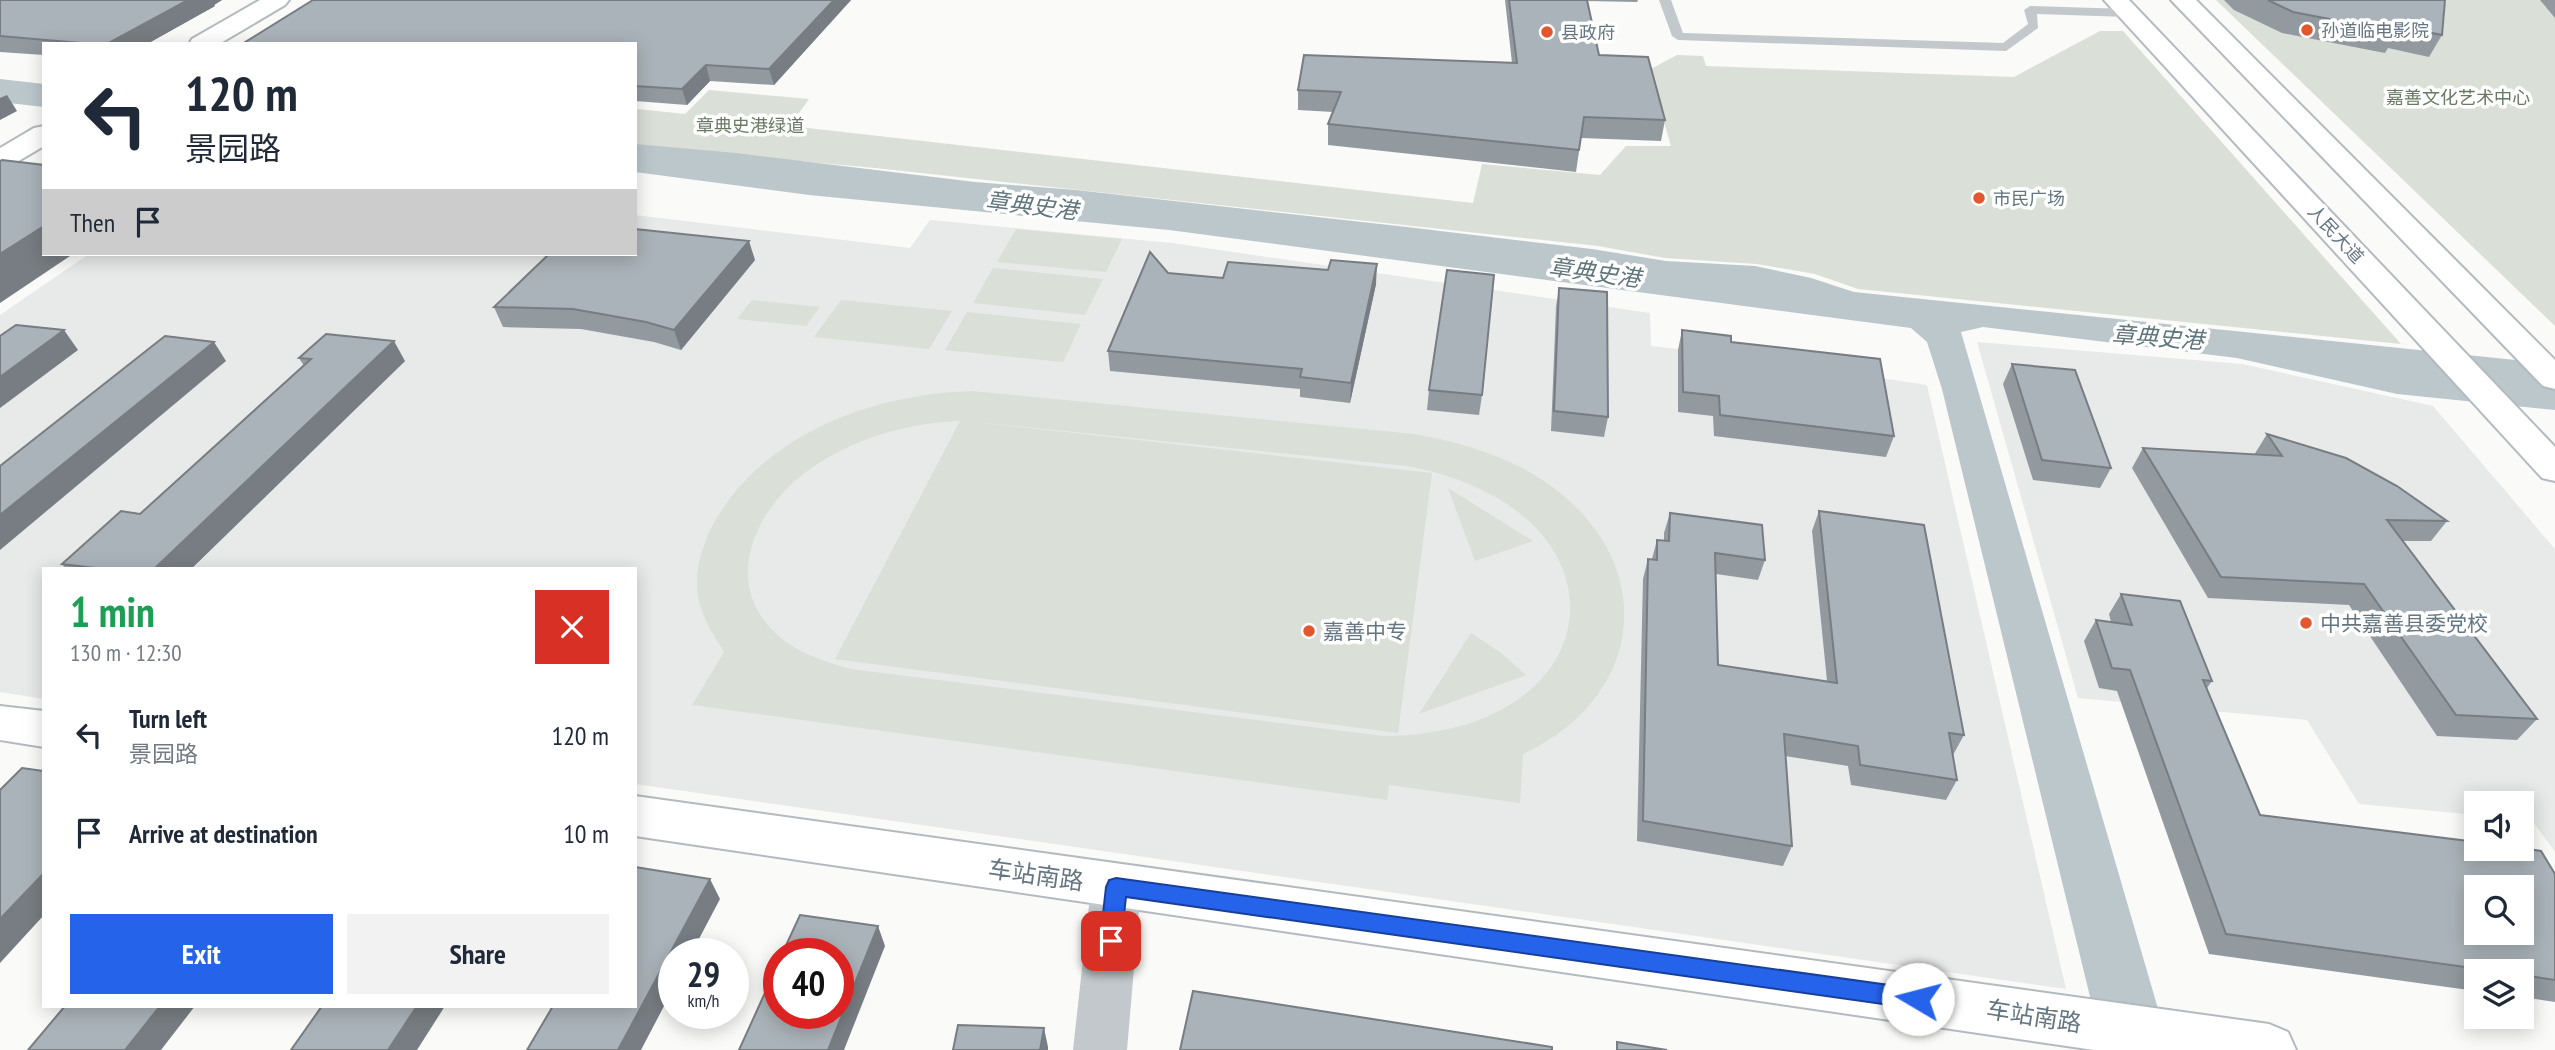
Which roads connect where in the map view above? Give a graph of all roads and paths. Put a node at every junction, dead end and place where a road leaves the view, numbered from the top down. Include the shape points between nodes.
1 (250, 0) edge
2 (276, 0) edge
3 (1665, 0) edge
4 (2183, 0) edge
5 (2027, 5) edge
6 (2122, 7) edge
7 (177, 42) edge
8 (204, 42) edge
9 (40, 126) edge
10 (0, 142) edge
11 (0, 160) edge
12 (2555, 379) edge
13 (2555, 469) edge
14 (0, 723) edge
15 (42, 729) edge
16 (637, 816) edge
17 (1116, 887) junction
18 (1100, 1050) edge
19 (2269, 1050) edge

1 - 7 main road
2 - 8 main road
3 - 5 lane via 1678,36 2006,47 2034,25
4 - 12 main road
5 - 6 lane
6 - 13 main road, 人民大道
9 - 10 main road
9 - 11 main road
14 - 15 main road
16 - 17 main road, 车站南路
17 - 18 street
17 - 19 main road, 车站南路

